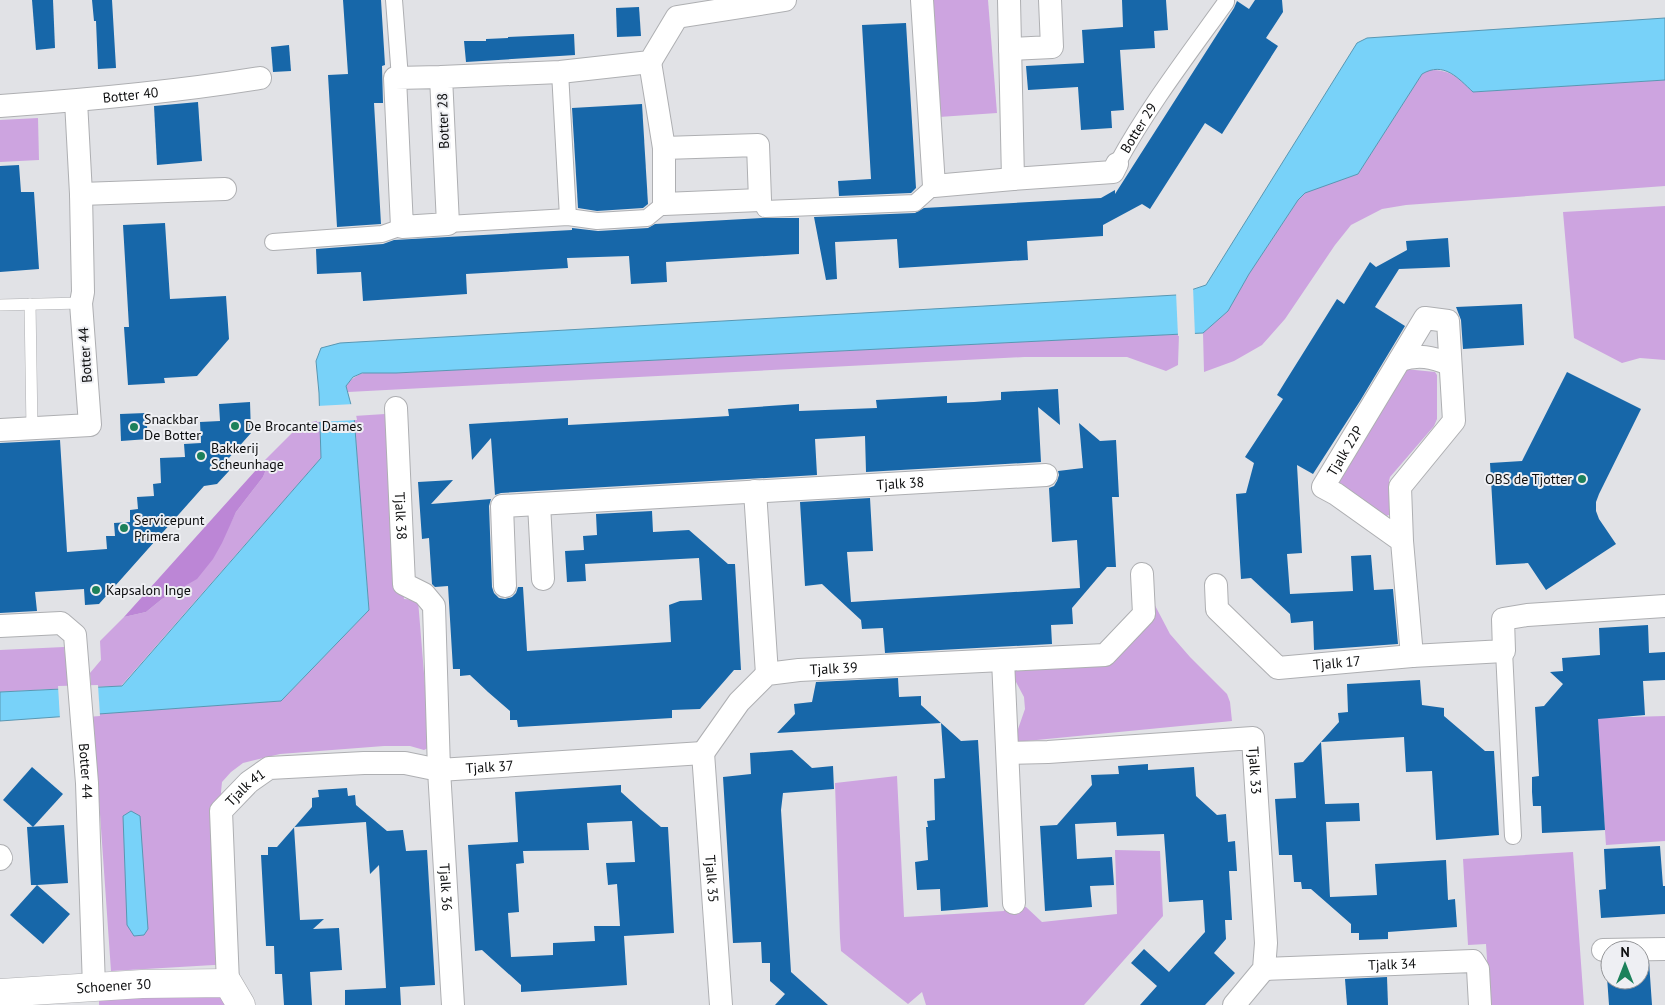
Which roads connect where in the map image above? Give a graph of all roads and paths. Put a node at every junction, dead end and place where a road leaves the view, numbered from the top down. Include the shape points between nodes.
1 (394, 0) edge
2 (785, 0) edge
3 (922, 0) edge
4 (1009, 0) edge
5 (1050, 0) edge
6 (1226, 1) edge
7 (1010, 49) junction
8 (650, 62) junction
9 (560, 72) junction
10 (441, 77) junction
11 (260, 78) dead end
12 (397, 78) junction
13 (76, 101) junction
14 (0, 106) edge
15 (664, 148) junction
16 (1117, 164) joint
17 (1013, 179) junction
18 (934, 186) junction
19 (225, 189) dead end
20 (81, 194) junction
21 (760, 200) junction
22 (664, 204) junction
23 (568, 217) junction
24 (448, 224) junction
25 (402, 227) junction
26 (273, 242) dead end
27 (81, 303) junction
28 (30, 304) junction
29 (0, 305) edge
30 (1400, 360) junction
31 (1450, 364) junction
32 (396, 408) dead end
33 (32, 429) junction
34 (0, 430) edge
35 (1046, 475) dead end
36 (755, 491) junction
37 (539, 504) junction
38 (1402, 542) junction
39 (1142, 574) dead end
40 (543, 579) dead end
41 (1216, 585) dead end
42 (505, 586) dead end
43 (1665, 606) edge
44 (0, 626) edge
45 (1504, 651) junction
46 (1412, 656) junction
47 (1003, 660) junction
48 (767, 674) junction
49 (703, 753) junction
50 (1008, 753) junction
51 (440, 770) junction
52 (1513, 836) dead end
53 (1014, 903) dead end
54 (1650, 949) edge
55 (1665, 949) edge
56 (1264, 969) junction
57 (94, 987) junction
58 (0, 993) edge
59 (235, 994) edge
60 (453, 1005) edge
61 (721, 1005) edge
62 (1234, 1005) edge
63 (1480, 1005) edge

1 - 12 street
2 - 8 street via 677,17
3 - 18 street
4 - 7 street
5 - 7 street via 1052,46
6 - 16 street, Botter 29 via 1131,138
7 - 17 street
8 - 9 street, Botter 28
8 - 15 street
9 - 10 street, Botter 28
9 - 23 street
10 - 12 street
10 - 24 street, Botter 28
11 - 13 street, Botter 40
12 - 25 street
13 - 14 street, Botter 40
13 - 20 street, Botter 44
15 - 21 street via 758,145
15 - 22 street
16 - 17 street, Botter 29 via 1113,172
17 - 18 street, Botter 29
18 - 21 street via 915,202 765,209
19 - 20 street
20 - 27 street, Botter 44
21 - 22 street
22 - 23 street via 646,218 597,221
23 - 24 street
24 - 25 street
25 - 26 street via 382,234
27 - 28 lane
27 - 33 street, Botter 44 via 90,425
28 - 29 lane
28 - 33 lane
30 - 31 street via 1412,356 1434,358
30 - 31 street, Tjalk 22P via 1425,318 1448,321
30 - 38 street, Tjalk 22P via 1323,487
31 - 38 street, Tjalk 22P via 1454,421 1400,487
32 - 51 street, Tjalk 38 via 404,584 424,594 434,606
33 - 34 street, Botter 44
35 - 36 street, Tjalk 38
36 - 37 street, Tjalk 38
36 - 48 street
37 - 40 street
37 - 42 street, Tjalk 38 via 502,506
38 - 46 street, Tjalk 22P
39 - 47 street, Tjalk 39 via 1144,614 1105,655
41 - 46 street, Tjalk 17 via 1217,609 1278,668
43 - 45 street via 1503,619
44 - 57 street, Botter 44 via 61,622 75,635 87,783
45 - 46 street, Tjalk 17
45 - 52 street
47 - 48 street, Tjalk 39
47 - 50 street
48 - 49 street via 739,702
49 - 51 street, Tjalk 37
49 - 61 street, Tjalk 35
50 - 53 street
50 - 56 street, Tjalk 33 via 1253,738 1266,943
51 - 59 street, Tjalk 41 via 397,763 269,768 249,782 221,811
51 - 60 street, Tjalk 36
54 - 55 street
56 - 62 street
56 - 63 street, Tjalk 34 via 1473,961 1478,969
57 - 58 street, Schoener 30
57 - 59 street, Schoener 30 via 142,984

